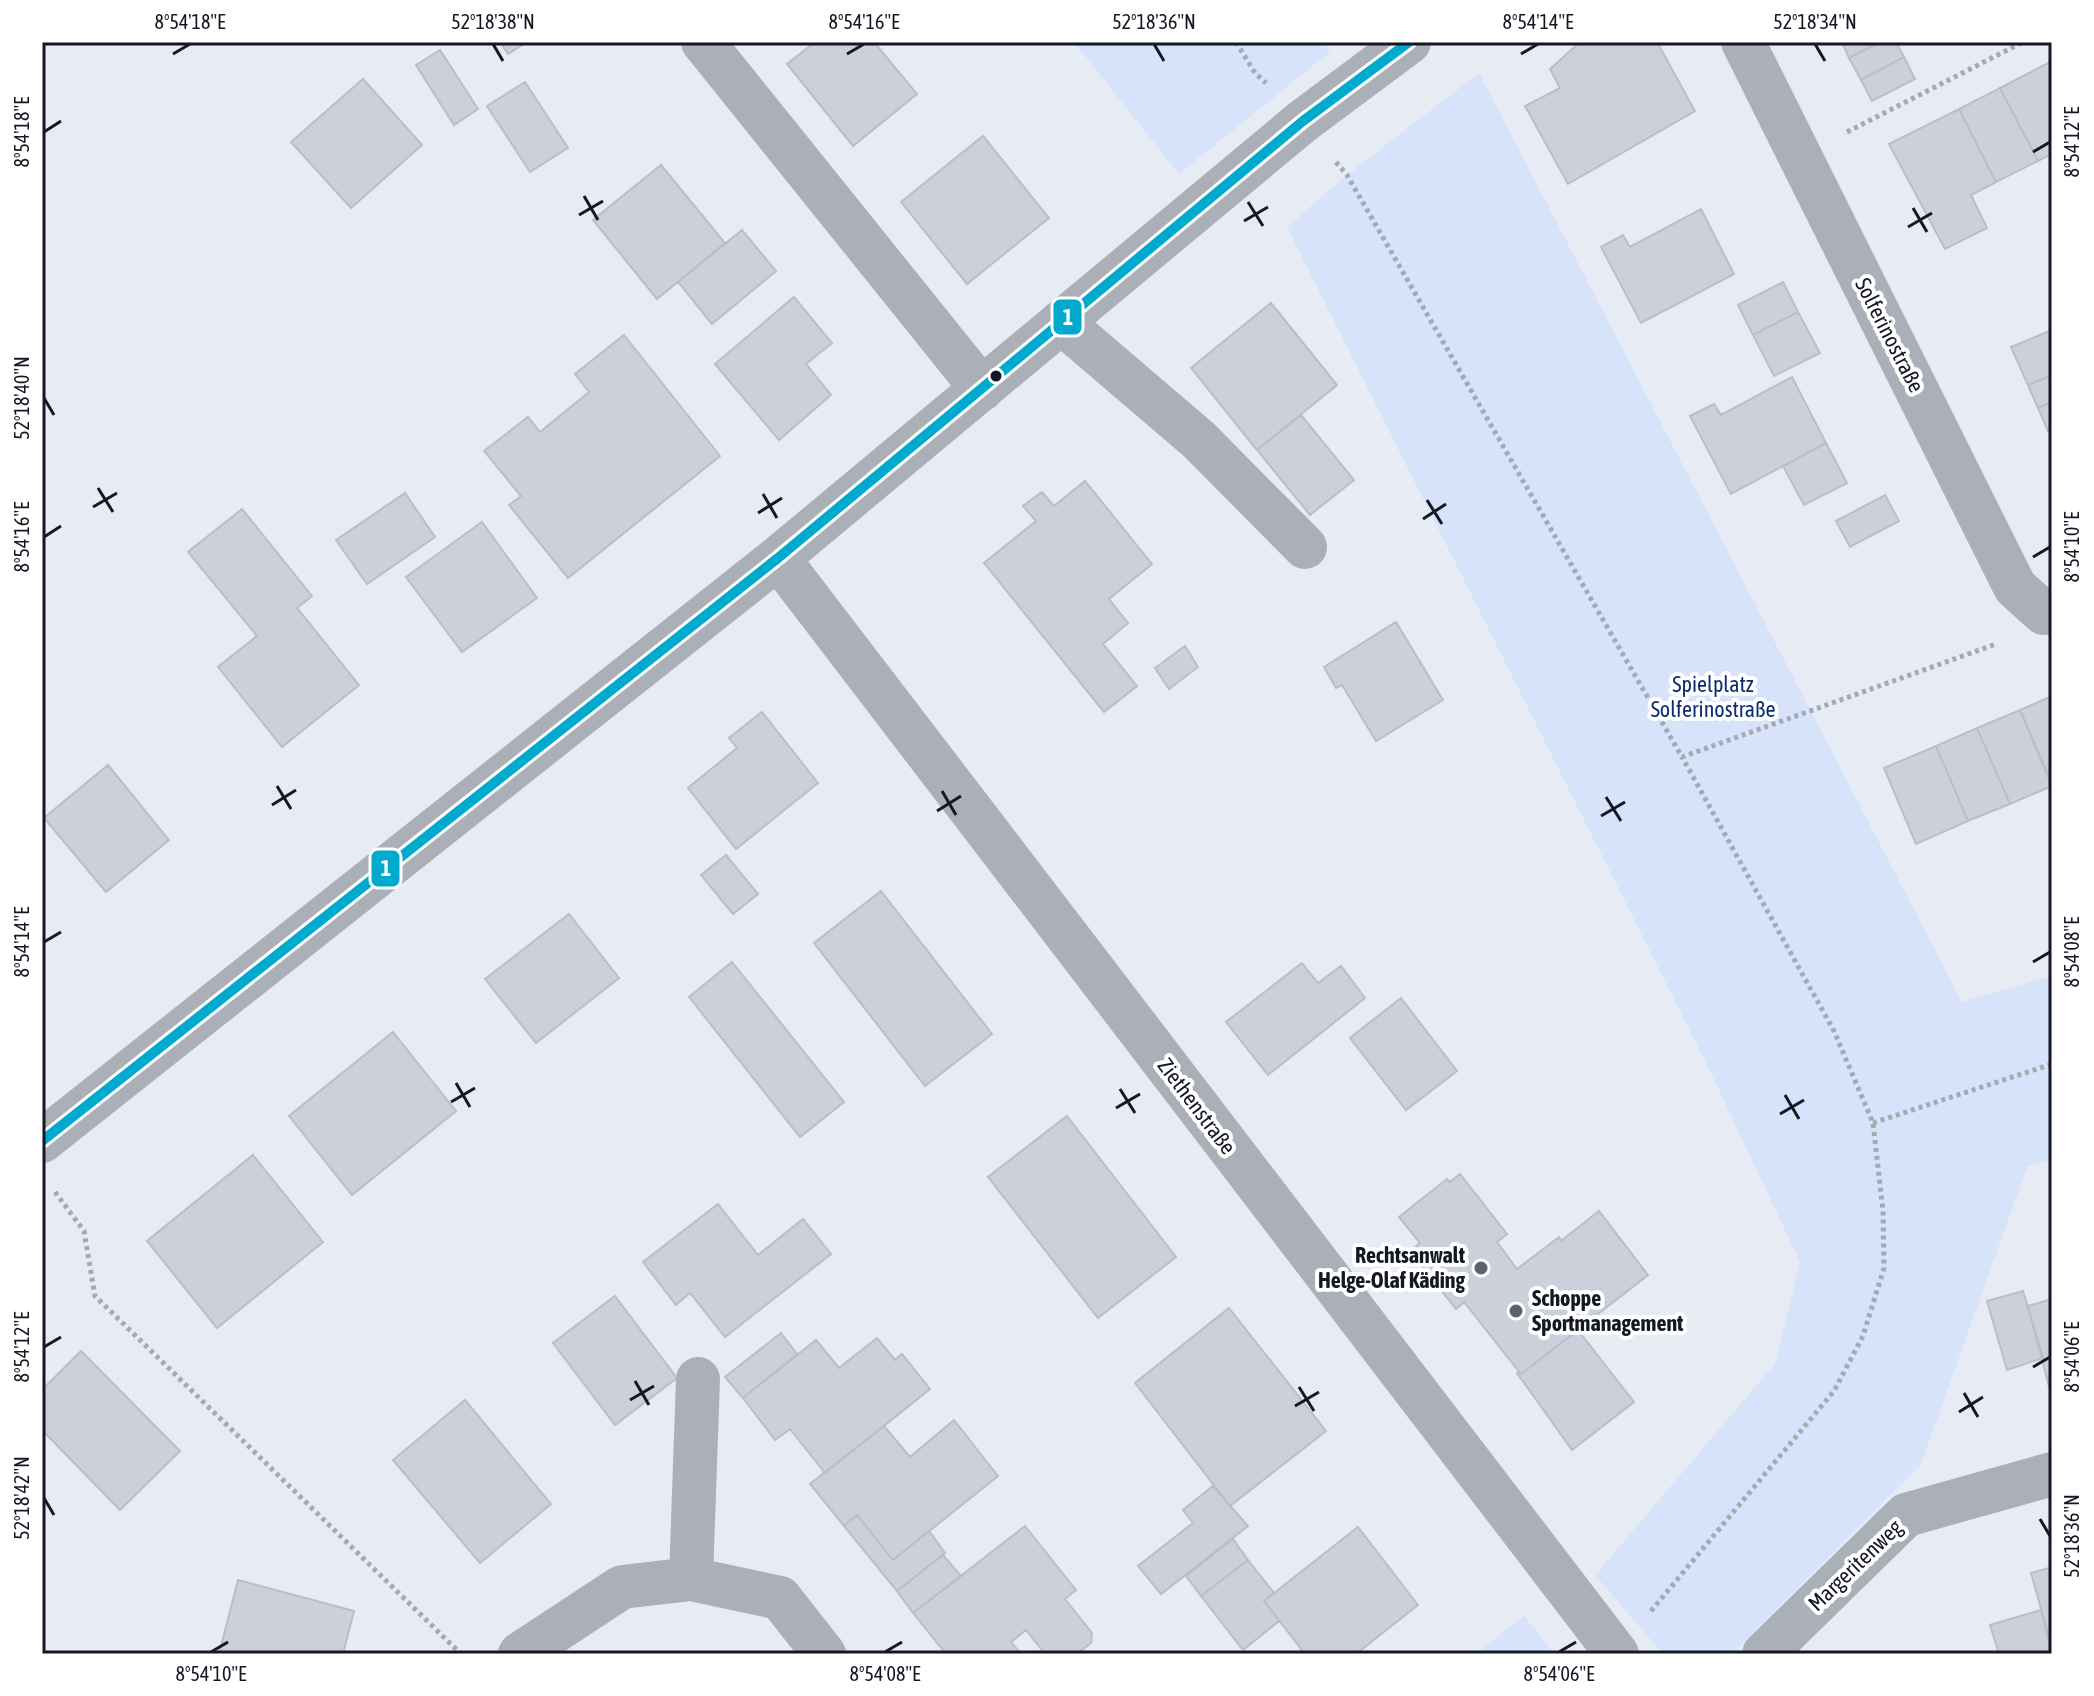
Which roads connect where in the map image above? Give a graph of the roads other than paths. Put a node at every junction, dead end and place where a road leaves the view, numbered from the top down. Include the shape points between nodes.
1 (703, 42) edge
2 (1409, 42) edge
3 (1743, 42) edge
4 (1061, 322) junction
5 (982, 389) junction
6 (1305, 547) dead end
7 (778, 558) junction
8 (2048, 613) edge
9 (42, 1141) edge
10 (698, 1379) dead end
11 (2052, 1474) edge
12 (691, 1579) junction
13 (1616, 1653) edge
14 (520, 1654) edge
15 (824, 1654) edge
16 (1764, 1654) edge

1 - 5 street
2 - 4 street via 1303,121
3 - 8 street, Solferinostraße via 2015,587
4 - 5 street
4 - 6 street via 1199,440
5 - 7 street
7 - 9 street
7 - 13 street, Ziethenstraße
10 - 12 street
11 - 16 street, Margeritenweg via 1906,1515
12 - 14 street via 622,1587
12 - 15 street via 780,1598

